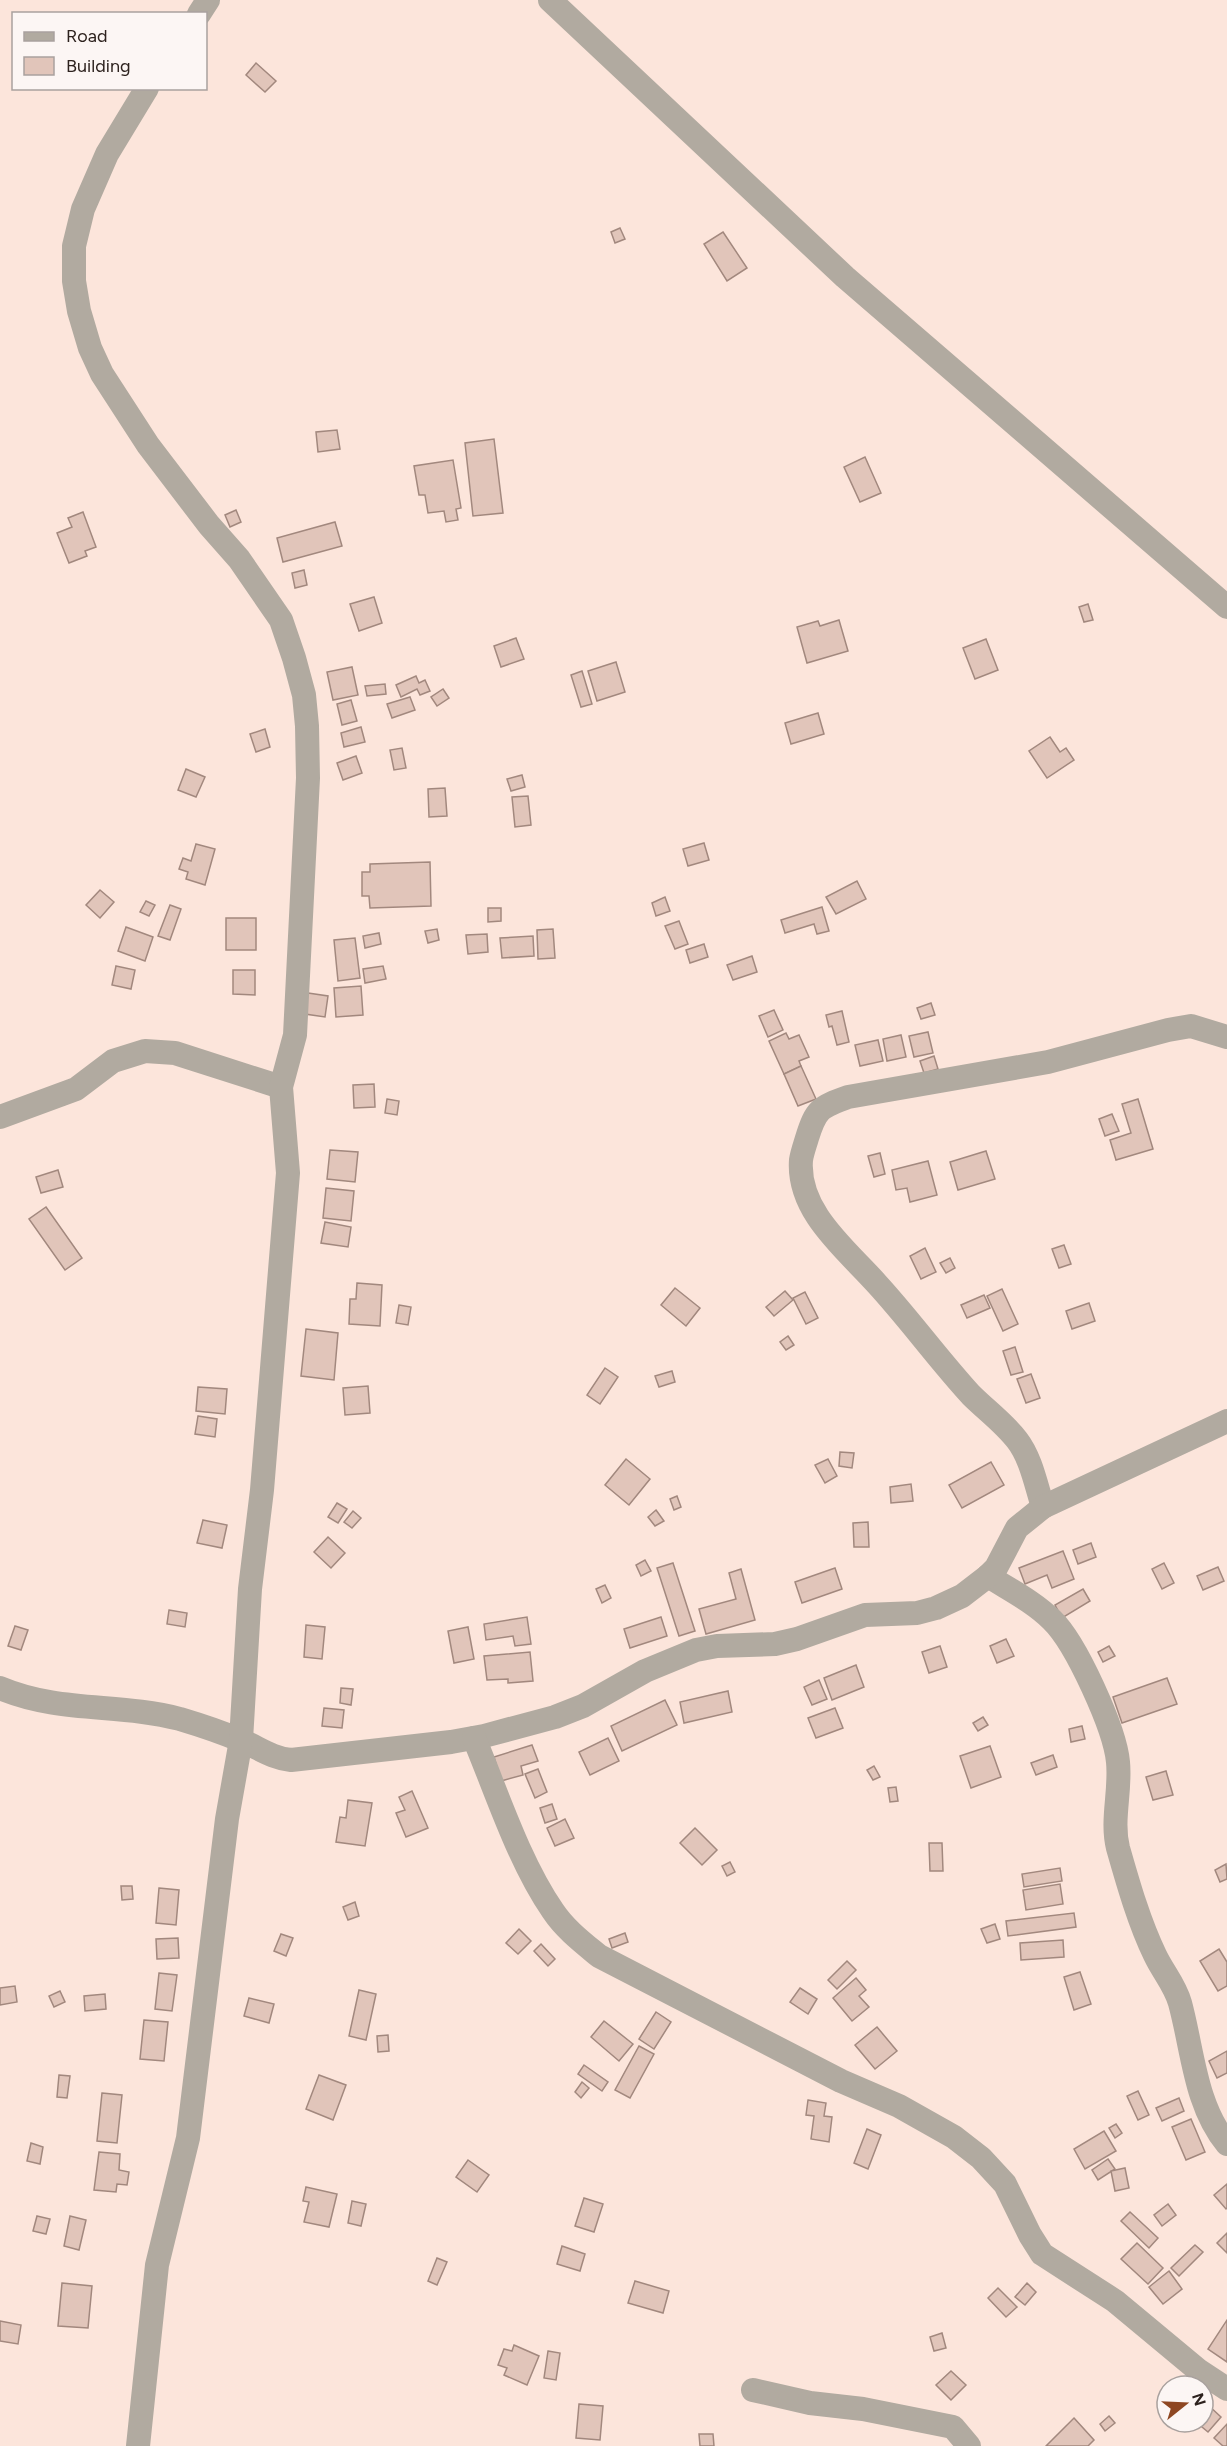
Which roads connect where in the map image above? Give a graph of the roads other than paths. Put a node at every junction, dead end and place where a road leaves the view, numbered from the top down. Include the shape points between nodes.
1 (550, 0) edge
2 (146, 90) edge
3 (1227, 607) edge
4 (1227, 1037) edge
5 (281, 1087) junction
6 (0, 1117) edge
7 (1227, 1421) edge
8 (1043, 1507) junction
9 (988, 1576) junction
10 (0, 1688) edge
11 (474, 1738) junction
12 (241, 1740) junction
13 (1227, 2144) edge
14 (1227, 2389) edge
15 (753, 2390) dead end
16 (138, 2446) edge
17 (969, 2446) edge

1 - 3 street via 845,278
2 - 5 street via 107,154 83,209 74,246 74,281 90,348 102,374 148,445 239,559 281,620 304,695 308,778 295,1035
4 - 8 street via 1191,1026 1168,1030 1047,1062 848,1097 828,1104 814,1115 801,1170 806,1192 819,1218 972,1395 1018,1441
5 - 6 street via 175,1053 145,1051 112,1061 76,1089
5 - 12 street via 288,1173 250,1589
7 - 8 street
8 - 9 street via 1017,1528
9 - 11 street via 962,1596 917,1613 865,1615 775,1644 696,1650 645,1671 583,1706
9 - 13 street via 1053,1620 1065,1635 1113,1737 1118,1761 1118,1846 1148,1938 1179,2000 1206,2110
10 - 12 street via 43,1703 178,1719
11 - 12 street via 291,1760 276,1758
11 - 14 street via 538,1885 573,1935 599,1956 841,2081 918,2115 954,2137 1005,2184 1042,2254 1115,2301
12 - 16 street via 227,1819 188,2138 157,2265
15 - 17 street via 953,2427

